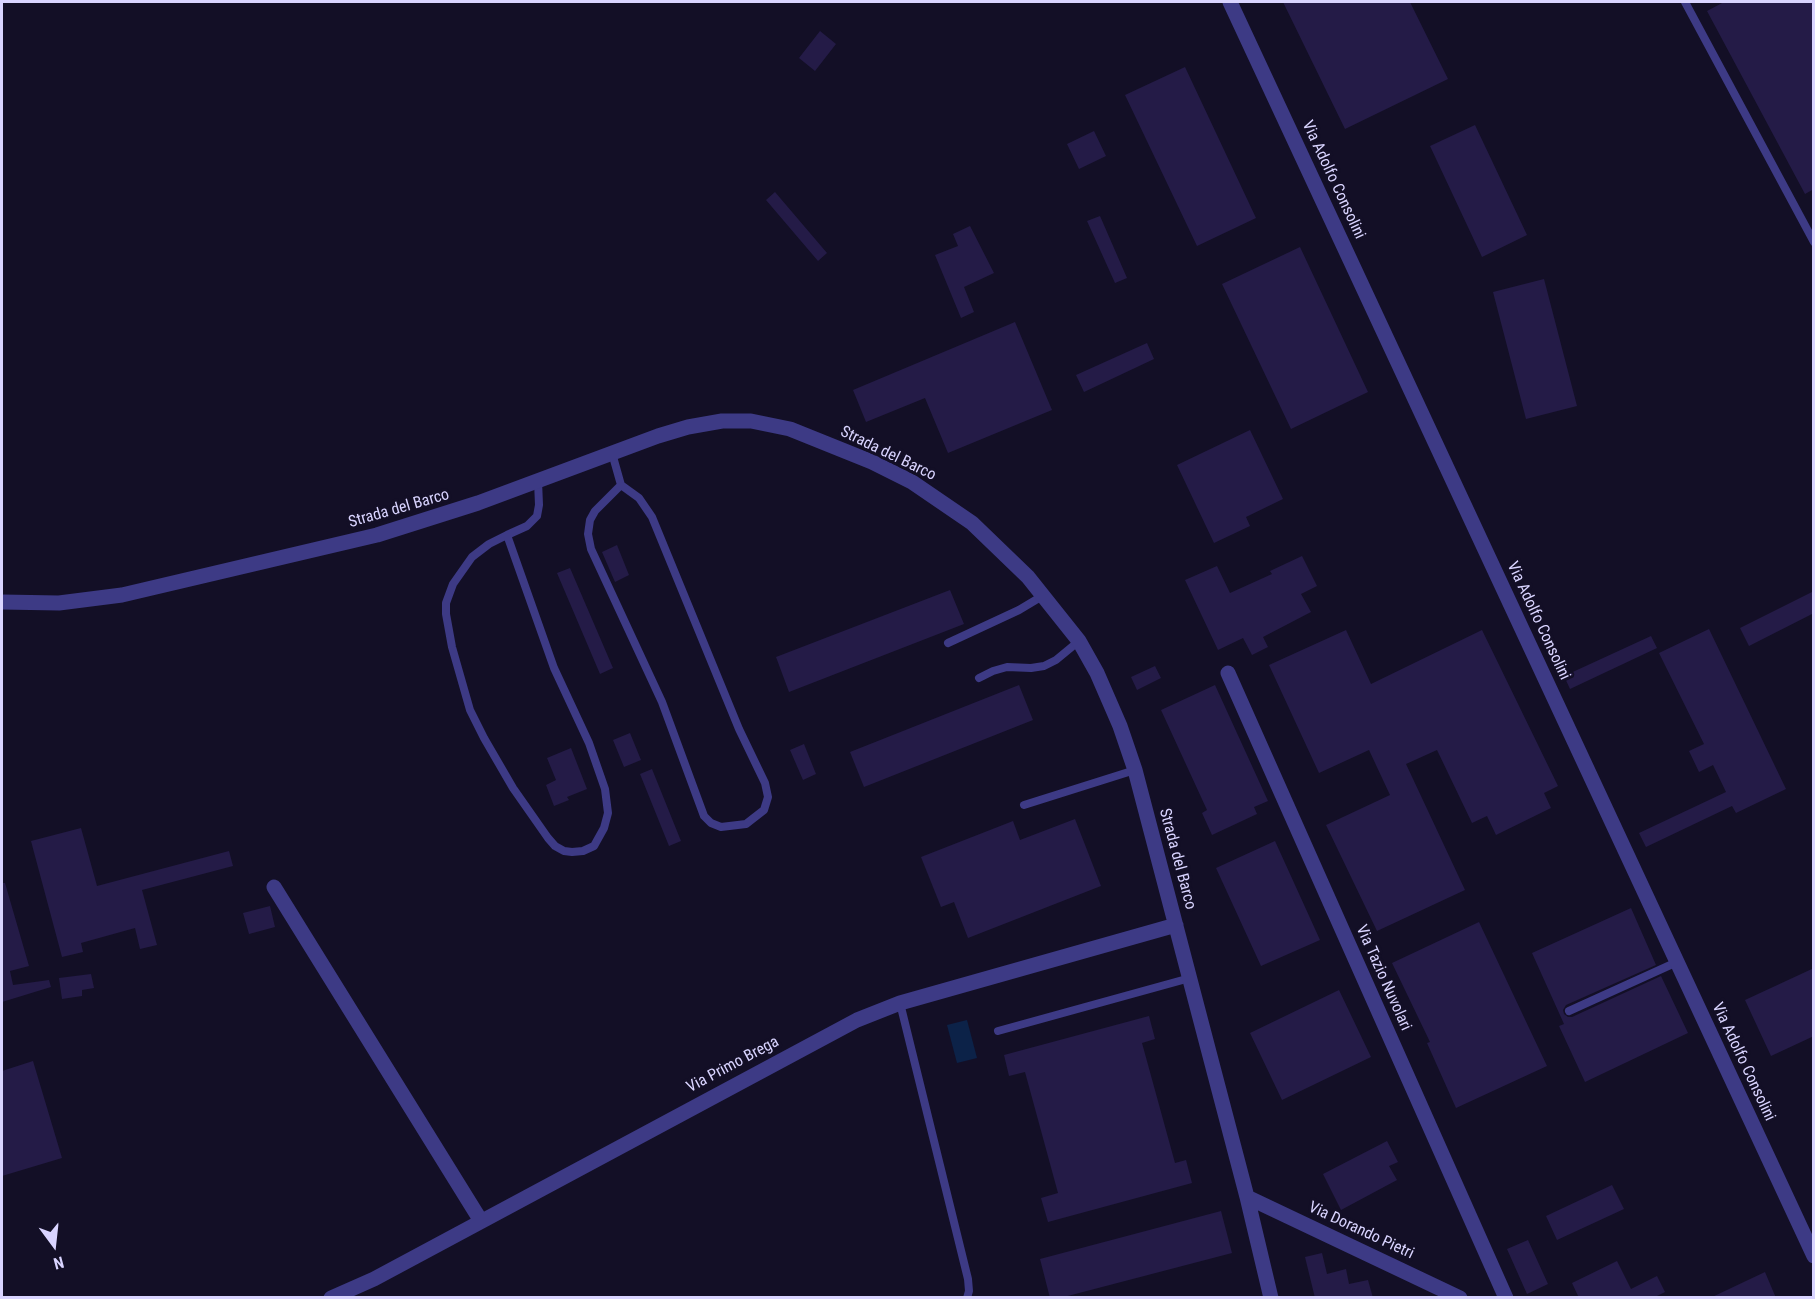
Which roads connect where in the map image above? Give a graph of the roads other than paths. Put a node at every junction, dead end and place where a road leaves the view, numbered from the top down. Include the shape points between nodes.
1 (1230, 2) edge
2 (1685, 2) edge
3 (1814, 242) edge
4 (612, 453) junction
5 (538, 481) junction
6 (621, 485) junction
7 (507, 535) junction
8 (1044, 595) junction
9 (2, 602) edge
10 (1079, 641) junction
11 (948, 643) dead end
12 (1228, 673) dead end
13 (979, 678) dead end
14 (1135, 770) junction
15 (1024, 805) dead end
16 (274, 887) dead end
17 (1176, 925) junction
18 (1677, 962) junction
19 (1190, 978) junction
20 (900, 1003) junction
21 (1569, 1011) dead end
22 (998, 1031) dead end
23 (1247, 1197) junction
24 (481, 1221) junction
25 (1814, 1256) edge
26 (331, 1298) edge
27 (967, 1298) edge
28 (1271, 1298) edge
29 (1460, 1298) edge
30 (1506, 1298) edge

1 - 18 street, Via Adolfo Consolini
2 - 3 lane
4 - 5 street, Strada del Barco
4 - 6 lane
4 - 8 street, Strada del Barco via 673,432 722,421 761,422 790,429 873,462 931,494 979,530
5 - 7 lane via 537,516 527,526
5 - 9 street, Strada del Barco via 461,510 377,535 130,593 59,603
6 - 6 lane via 590,520 591,549 662,702 704,816 721,827 746,824 764,810 768,797 765,783 652,517 639,498
7 - 7 lane via 472,557 448,593 446,614 454,657 470,710 513,788 555,846 568,852 583,851 594,846 604,828 608,813 605,789 589,743 554,668
8 - 10 street, Strada del Barco
8 - 11 lane
10 - 13 lane via 1044,666 1007,667
10 - 14 street, Strada del Barco via 1120,726
12 - 30 street, Via Tazio Nuvolari
14 - 15 lane
14 - 17 street, Strada del Barco
16 - 24 street
17 - 19 street, Strada del Barco
17 - 20 street, Via Primo Brega
18 - 21 lane
18 - 25 street, Via Adolfo Consolini
19 - 22 lane
19 - 23 street, Strada del Barco
20 - 24 street, Via Primo Brega via 857,1020
20 - 27 lane via 968,1279
23 - 28 street, Strada del Barco
23 - 29 street, Via Dorando Pietri
24 - 26 street, Via Primo Brega

